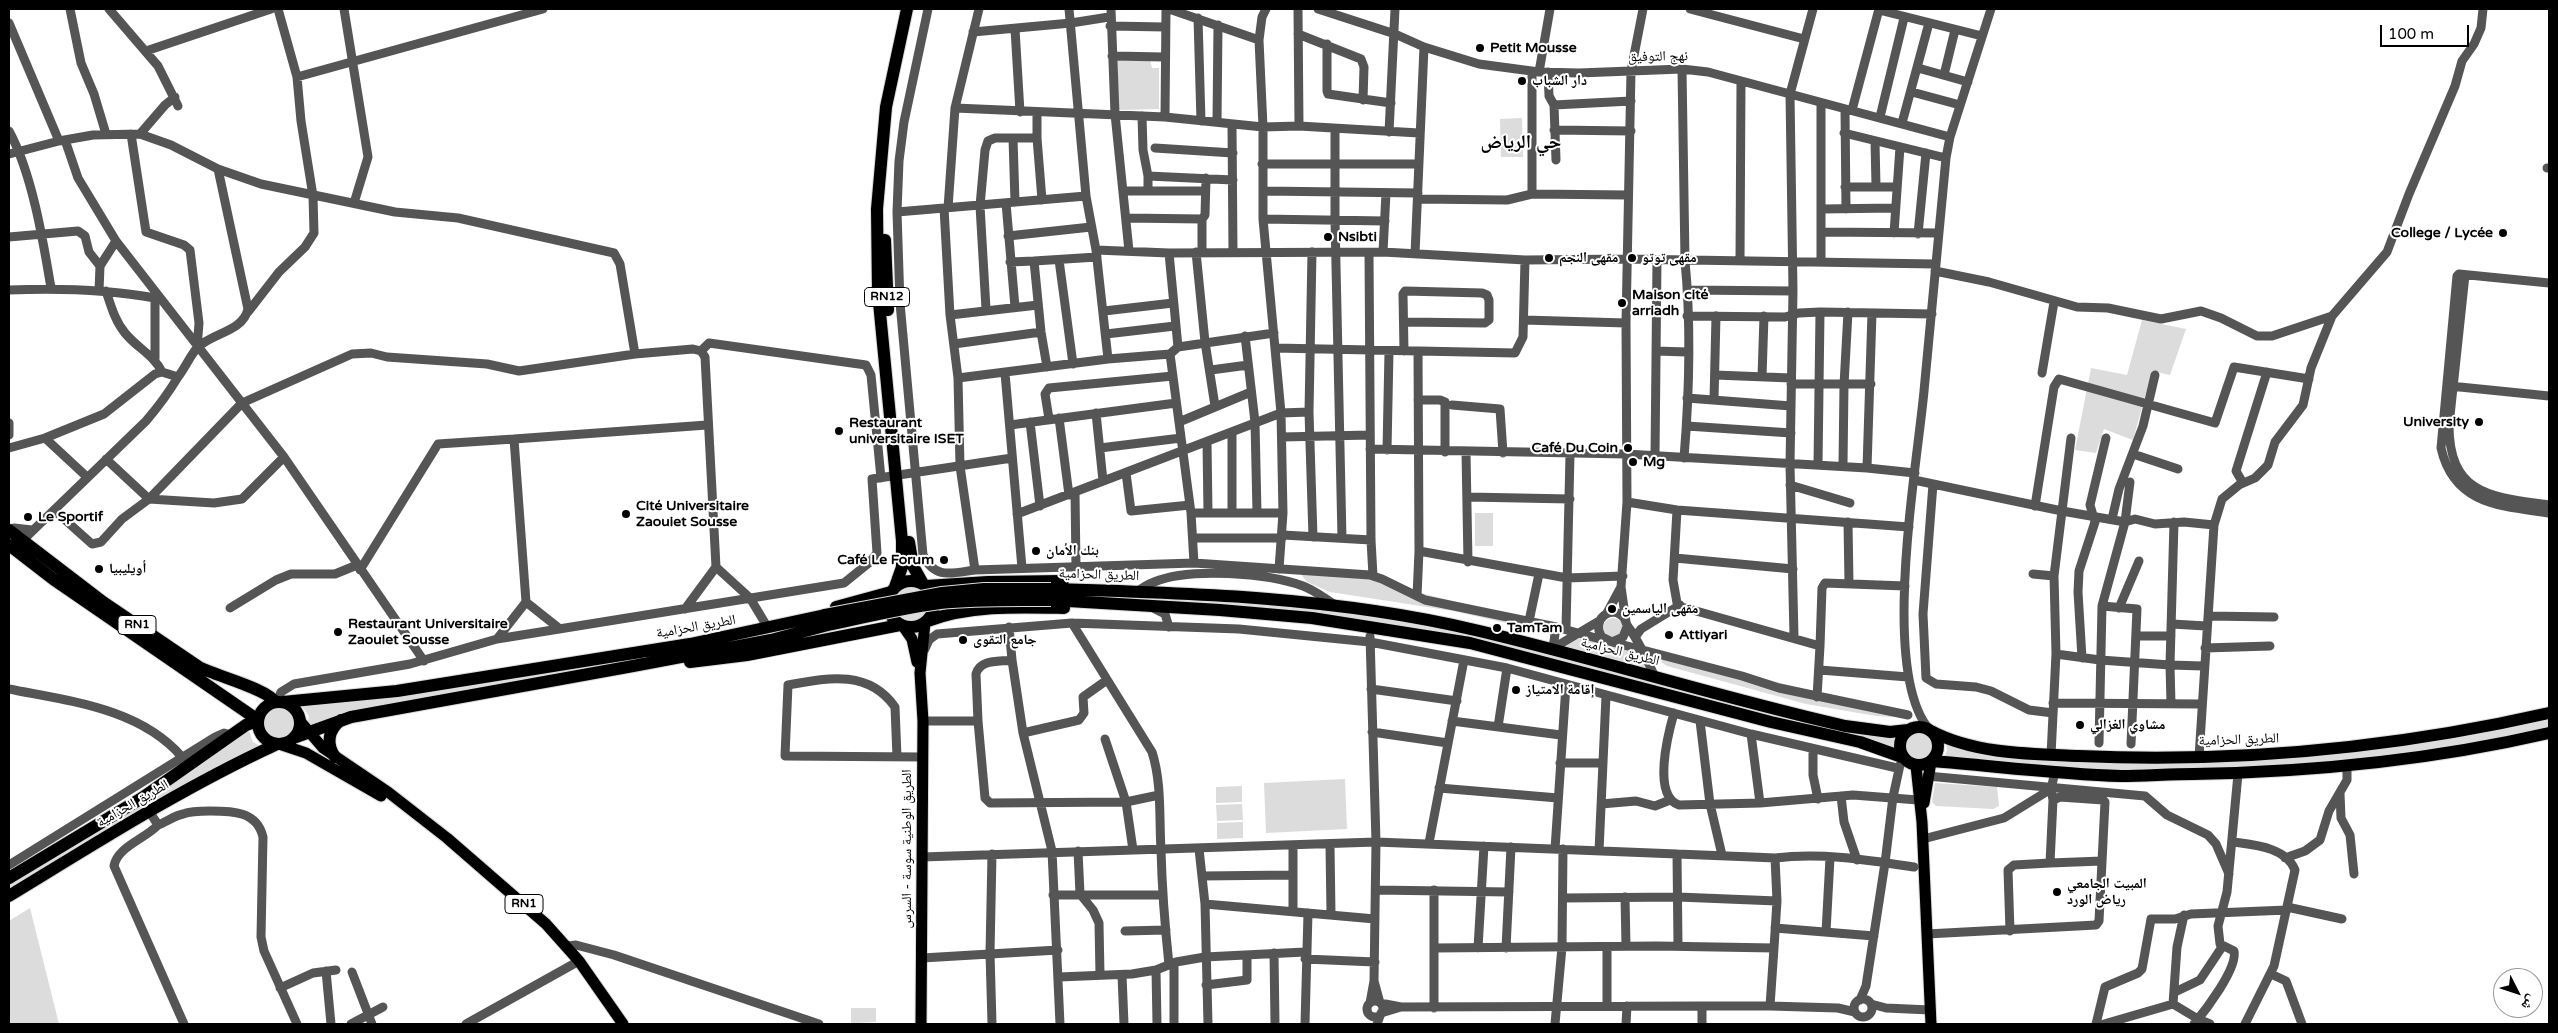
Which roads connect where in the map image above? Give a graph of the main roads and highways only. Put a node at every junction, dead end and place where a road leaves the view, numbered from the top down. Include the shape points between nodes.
1 (907, 9) edge
2 (914, 9) edge
3 (898, 474) junction
4 (9, 530) edge
5 (13, 547) edge
6 (924, 585) junction
7 (894, 590) junction
8 (1137, 592) junction
9 (1051, 594) junction
10 (1137, 606) junction
11 (826, 620) junction
12 (926, 622) junction
13 (902, 626) junction
14 (630, 653) junction
15 (633, 666) junction
16 (920, 673) junction
17 (279, 702) junction
18 (233, 704) junction
19 (2549, 713) edge
20 (341, 720) junction
21 (258, 721) junction
22 (301, 730) junction
23 (1908, 730) junction
24 (1930, 730) junction
25 (2549, 733) edge
26 (234, 734) junction
27 (279, 745) junction
28 (335, 757) junction
29 (1901, 761) junction
30 (1932, 761) junction
31 (1916, 766) junction
32 (404, 806) junction
33 (1922, 822) junction
34 (9, 878) edge
35 (9, 896) edge
36 (623, 1024) edge
37 (921, 1024) edge
38 (1931, 1024) edge

1 - 3 highway, RN12 via 886,107 877,208 878,285
2 - 3 highway, RN12 via 894,108 886,199 887,301
3 - 6 highway, RN12 via 913,566
3 - 7 highway, RN12 via 902,557
4 - 5 highway, RN1
5 - 17 highway, RN1 via 212,674
5 - 18 highway, RN1 via 53,579
6 - 7 highway via 909,581
6 - 8 highway via 1071,581 1112,584
6 - 12 highway, RN12 via 931,592 935,607
7 - 13 highway, RN12 via 889,599 890,614
7 - 14 highway via 867,600 698,635
8 - 9 highway, الطريق الحزامية
8 - 23 highway, الطريق الحزامية via 1338,606 1474,630 1845,726 1890,732
9 - 10 highway, الطريق الحزامية
9 - 11 highway, الطريق الحزامية, bridge via 940,603
10 - 12 highway via 986,609
10 - 29 highway, الطريق الحزامية via 1230,610 1371,626 1470,642 1771,722 1860,742
11 - 14 highway, الطريق الحزامية
11 - 15 highway, الطريق الحزامية via 771,640
12 - 13 highway via 918,627
12 - 16 main road, الطريق الوطنية سوسة - السرس / RN12
13 - 15 highway via 723,659
13 - 16 main road, الطريق الوطنية سوسة - السرس / RN12 via 912,639
14 - 17 highway, الطريق الحزامية via 397,691
15 - 20 highway, الطريق الحزامية
16 - 37 main road, الطريق الوطنية سوسة - السرس / RN12 via 923,721
17 - 21 highway via 266,706
17 - 22 highway, RN1 via 295,709
18 - 21 highway, RN1
18 - 26 highway via 239,718
19 - 24 highway, الطريق الحزامية via 2424,738 2291,753 2199,757 2051,755 1960,744
20 - 22 highway, الطريق الحزامية
20 - 28 highway via 329,737
21 - 26 highway, الطريق الحزامية
21 - 27 highway, RN1 via 264,739
22 - 27 highway
22 - 28 main road, RN1
23 - 24 highway, الطريق الحزامية via 1921,727
23 - 29 highway via 1900,745
24 - 30 highway via 1939,745
25 - 30 highway via 2442,755 2347,767 2238,774 2123,776
26 - 34 highway, الطريق الحزامية via 142,798
27 - 32 main road, RN1 via 306,753
27 - 35 highway, الطريق الحزامية via 233,764
28 - 32 main road, RN1
29 - 31 highway, الطريق الحزامية
30 - 31 highway
30 - 33 main road via 1927,776
31 - 33 main road
32 - 36 main road, RN1 via 441,833 539,917 568,946
33 - 38 main road

